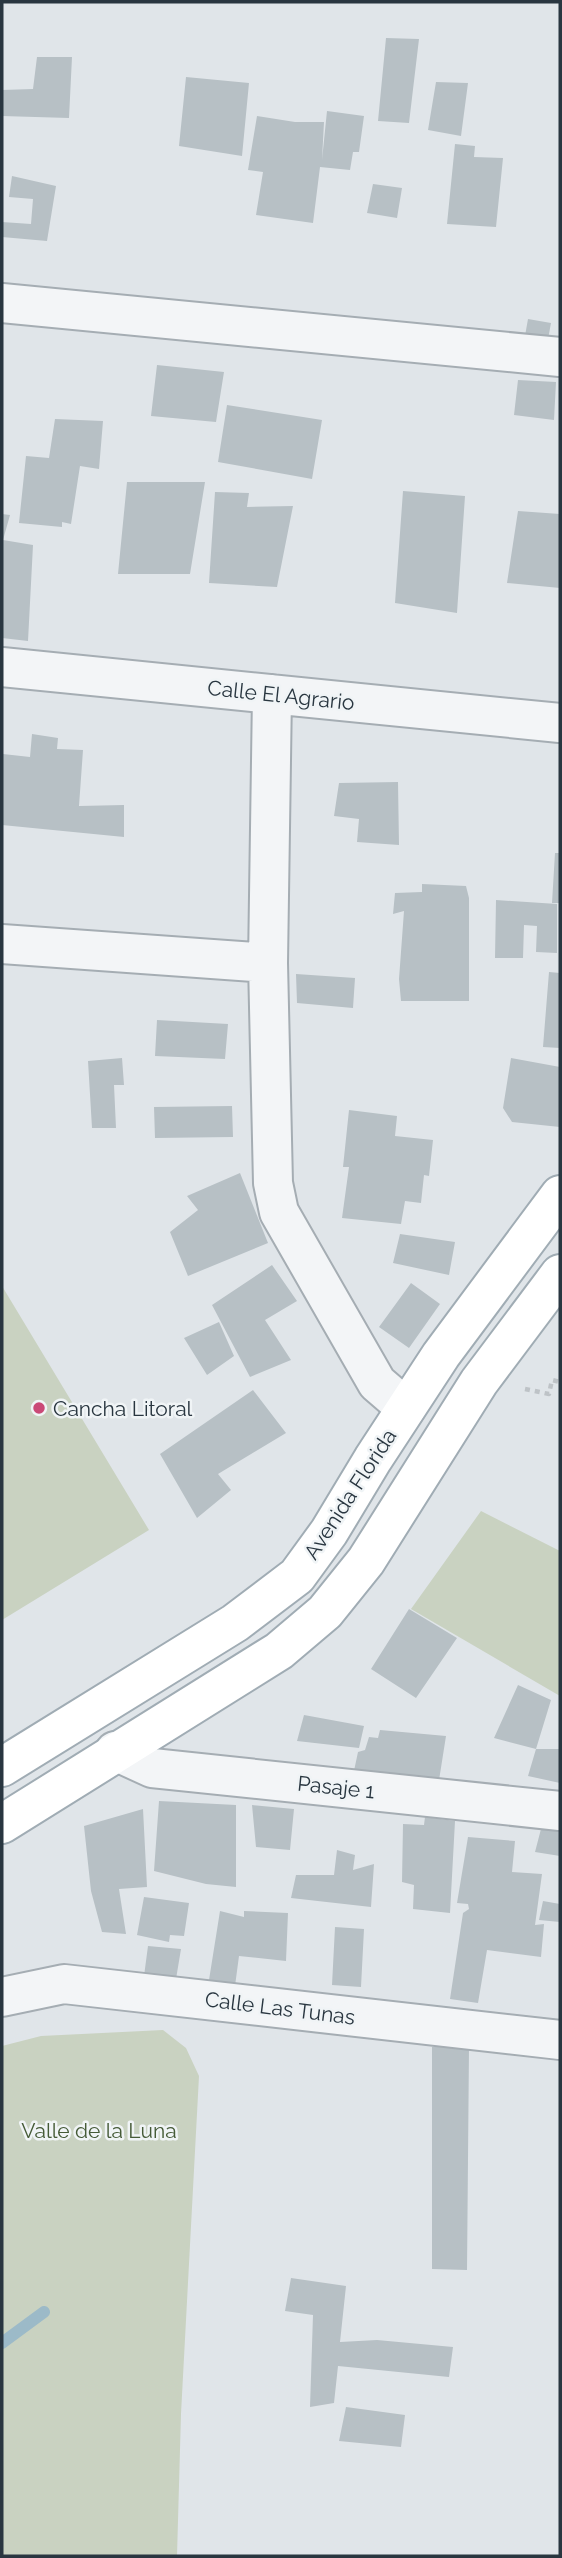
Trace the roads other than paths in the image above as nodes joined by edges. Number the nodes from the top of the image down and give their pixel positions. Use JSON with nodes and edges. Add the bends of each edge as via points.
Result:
{"nodes":[{"id":1,"x":2,"y":303,"type":"edge"},
{"id":2,"x":560,"y":357,"type":"edge"},
{"id":3,"x":2,"y":667,"type":"edge"},
{"id":4,"x":271,"y":694,"type":"junction"},
{"id":5,"x":560,"y":723,"type":"edge"},
{"id":6,"x":2,"y":944,"type":"edge"},
{"id":7,"x":268,"y":964,"type":"junction"},
{"id":8,"x":560,"y":1195,"type":"edge"},
{"id":9,"x":560,"y":1274,"type":"edge"},
{"id":10,"x":406,"y":1408,"type":"junction"},
{"id":11,"x":446,"y":1433,"type":"junction"},
{"id":12,"x":92,"y":1712,"type":"junction"},
{"id":13,"x":115,"y":1751,"type":"junction"},
{"id":14,"x":2,"y":1767,"type":"edge"},
{"id":15,"x":560,"y":1811,"type":"edge"},
{"id":16,"x":2,"y":1824,"type":"edge"},
{"id":17,"x":2,"y":1997,"type":"edge"},
{"id":18,"x":560,"y":2040,"type":"edge"}],
"edges":[{"from":1,"to":2,"type":"street"},
{"from":3,"to":4,"type":"street","name":"Calle El Agrario"},
{"from":4,"to":5,"type":"street","name":"Calle El Agrario"},
{"from":4,"to":7,"type":"street"},
{"from":6,"to":7,"type":"street"},
{"from":7,"to":10,"type":"street","via":[[273,1182],[279,1212],[377,1383]]},
{"from":8,"to":10,"type":"main road","name":"Avenida Florida"},
{"from":9,"to":11,"type":"main road"},
{"from":10,"to":11,"type":"main road"},
{"from":10,"to":12,"type":"main road","name":"Avenida Florida","via":[[297,1576],[235,1623]]},
{"from":11,"to":13,"type":"main road","via":[[366,1561],[325,1612],[279,1651]]},
{"from":12,"to":13,"type":"main road"},
{"from":12,"to":14,"type":"main road","name":"Avenida Florida"},
{"from":13,"to":15,"type":"street","name":"Pasaje 1","via":[[152,1768]]},
{"from":13,"to":16,"type":"main road"},
{"from":17,"to":18,"type":"street","name":"Calle Las Tunas","via":[[64,1984]]}]}
